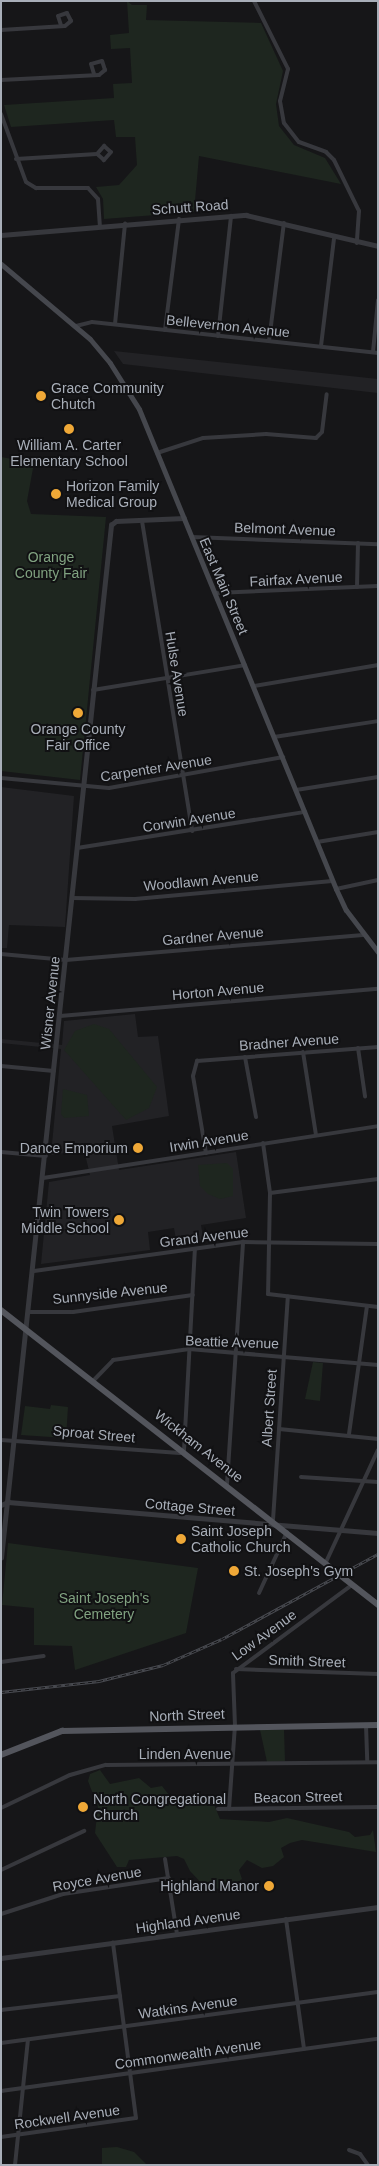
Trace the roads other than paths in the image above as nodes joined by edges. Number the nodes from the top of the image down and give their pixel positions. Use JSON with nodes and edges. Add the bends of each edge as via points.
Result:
{"nodes":[{"id":1,"x":254,"y":1,"type":"edge"},
{"id":2,"x":61,"y":25,"type":"dead end"},
{"id":3,"x":1,"y":30,"type":"edge"},
{"id":4,"x":94,"y":74,"type":"junction"},
{"id":5,"x":1,"y":80,"type":"edge"},
{"id":6,"x":1,"y":114,"type":"edge"},
{"id":7,"x":97,"y":154,"type":"dead end"},
{"id":8,"x":16,"y":159,"type":"junction"},
{"id":9,"x":231,"y":216,"type":"junction"},
{"id":10,"x":179,"y":219,"type":"junction"},
{"id":11,"x":125,"y":223,"type":"junction"},
{"id":12,"x":284,"y":223,"type":"junction"},
{"id":13,"x":100,"y":225,"type":"junction"},
{"id":14,"x":1,"y":235,"type":"edge"},
{"id":15,"x":334,"y":239,"type":"junction"},
{"id":16,"x":357,"y":244,"type":"junction"},
{"id":17,"x":378,"y":246,"type":"edge"},
{"id":18,"x":1,"y":264,"type":"edge"},
{"id":19,"x":378,"y":300,"type":"edge"},
{"id":20,"x":115,"y":324,"type":"junction"},
{"id":21,"x":76,"y":326,"type":"junction"},
{"id":22,"x":165,"y":330,"type":"junction"},
{"id":23,"x":218,"y":336,"type":"junction"},
{"id":24,"x":269,"y":341,"type":"junction"},
{"id":25,"x":321,"y":346,"type":"junction"},
{"id":26,"x":375,"y":352,"type":"edge"},
{"id":27,"x":327,"y":394,"type":"dead end"},
{"id":28,"x":157,"y":452,"type":"junction"},
{"id":29,"x":184,"y":518,"type":"junction"},
{"id":30,"x":142,"y":521,"type":"junction"},
{"id":31,"x":192,"y":537,"type":"junction"},
{"id":32,"x":358,"y":543,"type":"junction"},
{"id":33,"x":378,"y":544,"type":"edge"},
{"id":34,"x":378,"y":586,"type":"edge"},
{"id":35,"x":357,"y":587,"type":"junction"},
{"id":36,"x":215,"y":593,"type":"junction"},
{"id":37,"x":245,"y":665,"type":"junction"},
{"id":38,"x":378,"y":665,"type":"edge"},
{"id":39,"x":167,"y":679,"type":"junction"},
{"id":40,"x":254,"y":686,"type":"junction"},
{"id":41,"x":93,"y":690,"type":"junction"},
{"id":42,"x":378,"y":721,"type":"edge"},
{"id":43,"x":274,"y":737,"type":"junction"},
{"id":44,"x":282,"y":757,"type":"junction"},
{"id":45,"x":182,"y":776,"type":"junction"},
{"id":46,"x":378,"y":777,"type":"edge"},
{"id":47,"x":1,"y":778,"type":"edge"},
{"id":48,"x":82,"y":788,"type":"junction"},
{"id":49,"x":296,"y":790,"type":"junction"},
{"id":50,"x":305,"y":812,"type":"junction"},
{"id":51,"x":192,"y":831,"type":"junction"},
{"id":52,"x":378,"y":832,"type":"edge"},
{"id":53,"x":317,"y":842,"type":"junction"},
{"id":54,"x":77,"y":848,"type":"junction"},
{"id":55,"x":378,"y":880,"type":"edge"},
{"id":56,"x":332,"y":881,"type":"junction"},
{"id":57,"x":336,"y":889,"type":"junction"},
{"id":58,"x":72,"y":898,"type":"junction"},
{"id":59,"x":363,"y":935,"type":"junction"},
{"id":60,"x":378,"y":952,"type":"edge"},
{"id":61,"x":2,"y":954,"type":"edge"},
{"id":62,"x":1,"y":960,"type":"edge"},
{"id":63,"x":66,"y":960,"type":"junction"},
{"id":64,"x":378,"y":989,"type":"edge"},
{"id":65,"x":60,"y":1016,"type":"junction"},
{"id":66,"x":378,"y":1047,"type":"edge"},
{"id":67,"x":358,"y":1048,"type":"junction"},
{"id":68,"x":303,"y":1052,"type":"junction"},
{"id":69,"x":245,"y":1057,"type":"junction"},
{"id":70,"x":1,"y":1066,"type":"edge"},
{"id":71,"x":54,"y":1071,"type":"junction"},
{"id":72,"x":365,"y":1096,"type":"dead end"},
{"id":73,"x":256,"y":1117,"type":"dead end"},
{"id":74,"x":378,"y":1126,"type":"edge"},
{"id":75,"x":316,"y":1135,"type":"junction"},
{"id":76,"x":263,"y":1144,"type":"junction"},
{"id":77,"x":1,"y":1152,"type":"edge"},
{"id":78,"x":206,"y":1152,"type":"junction"},
{"id":79,"x":46,"y":1156,"type":"junction"},
{"id":80,"x":43,"y":1178,"type":"junction"},
{"id":81,"x":378,"y":1179,"type":"edge"},
{"id":82,"x":270,"y":1193,"type":"junction"},
{"id":83,"x":268,"y":1240,"type":"junction"},
{"id":84,"x":243,"y":1242,"type":"junction"},
{"id":85,"x":378,"y":1244,"type":"edge"},
{"id":86,"x":195,"y":1249,"type":"junction"},
{"id":87,"x":34,"y":1271,"type":"junction"},
{"id":88,"x":193,"y":1295,"type":"junction"},
{"id":89,"x":288,"y":1297,"type":"junction"},
{"id":90,"x":367,"y":1306,"type":"junction"},
{"id":91,"x":378,"y":1307,"type":"edge"},
{"id":92,"x":1,"y":1310,"type":"edge"},
{"id":93,"x":30,"y":1312,"type":"junction"},
{"id":94,"x":26,"y":1331,"type":"junction"},
{"id":95,"x":189,"y":1349,"type":"junction"},
{"id":96,"x":235,"y":1352,"type":"junction"},
{"id":97,"x":284,"y":1355,"type":"junction"},
{"id":98,"x":359,"y":1362,"type":"junction"},
{"id":99,"x":378,"y":1365,"type":"edge"},
{"id":100,"x":94,"y":1380,"type":"junction"},
{"id":101,"x":279,"y":1429,"type":"junction"},
{"id":102,"x":349,"y":1434,"type":"junction"},
{"id":103,"x":14,"y":1438,"type":"junction"},
{"id":104,"x":378,"y":1439,"type":"edge"},
{"id":105,"x":1,"y":1440,"type":"edge"},
{"id":106,"x":184,"y":1450,"type":"junction"},
{"id":107,"x":378,"y":1450,"type":"edge"},
{"id":108,"x":301,"y":1476,"type":"dead end"},
{"id":109,"x":363,"y":1482,"type":"junction"},
{"id":110,"x":378,"y":1482,"type":"edge"},
{"id":111,"x":228,"y":1484,"type":"junction"},
{"id":112,"x":8,"y":1502,"type":"junction"},
{"id":113,"x":1,"y":1505,"type":"edge"},
{"id":114,"x":273,"y":1520,"type":"junction"},
{"id":115,"x":280,"y":1527,"type":"junction"},
{"id":116,"x":341,"y":1530,"type":"junction"},
{"id":117,"x":286,"y":1532,"type":"junction"},
{"id":118,"x":378,"y":1533,"type":"edge"},
{"id":119,"x":1,"y":1558,"type":"edge"},
{"id":120,"x":326,"y":1562,"type":"junction"},
{"id":121,"x":352,"y":1585,"type":"junction"},
{"id":122,"x":259,"y":1593,"type":"dead end"},
{"id":123,"x":378,"y":1605,"type":"edge"},
{"id":124,"x":44,"y":1656,"type":"dead end"},
{"id":125,"x":1,"y":1662,"type":"edge"},
{"id":126,"x":236,"y":1669,"type":"junction"},
{"id":127,"x":378,"y":1674,"type":"edge"},
{"id":128,"x":378,"y":1724,"type":"edge"},
{"id":129,"x":366,"y":1725,"type":"junction"},
{"id":130,"x":235,"y":1726,"type":"junction"},
{"id":131,"x":1,"y":1755,"type":"edge"},
{"id":132,"x":367,"y":1762,"type":"junction"},
{"id":133,"x":378,"y":1762,"type":"edge"},
{"id":134,"x":231,"y":1765,"type":"junction"},
{"id":135,"x":378,"y":1807,"type":"edge"},
{"id":136,"x":1,"y":1808,"type":"edge"},
{"id":137,"x":218,"y":1809,"type":"dead end"},
{"id":138,"x":229,"y":1809,"type":"junction"},
{"id":139,"x":84,"y":1831,"type":"dead end"},
{"id":140,"x":166,"y":1859,"type":"dead end"},
{"id":141,"x":1,"y":1870,"type":"edge"},
{"id":142,"x":168,"y":1878,"type":"junction"},
{"id":143,"x":378,"y":1907,"type":"edge"},
{"id":144,"x":1,"y":1914,"type":"edge"},
{"id":145,"x":286,"y":1919,"type":"junction"},
{"id":146,"x":177,"y":1934,"type":"junction"},
{"id":147,"x":113,"y":1943,"type":"junction"},
{"id":148,"x":1,"y":1958,"type":"edge"},
{"id":149,"x":378,"y":1992,"type":"edge"},
{"id":150,"x":120,"y":1996,"type":"junction"},
{"id":151,"x":298,"y":2003,"type":"junction"},
{"id":152,"x":1,"y":2010,"type":"edge"},
{"id":153,"x":124,"y":2027,"type":"junction"},
{"id":154,"x":378,"y":2039,"type":"edge"},
{"id":155,"x":28,"y":2040,"type":"junction"},
{"id":156,"x":1,"y":2044,"type":"edge"},
{"id":157,"x":304,"y":2049,"type":"junction"},
{"id":158,"x":130,"y":2073,"type":"junction"},
{"id":159,"x":23,"y":2088,"type":"junction"},
{"id":160,"x":1,"y":2091,"type":"edge"},
{"id":161,"x":18,"y":2135,"type":"junction"},
{"id":162,"x":1,"y":2137,"type":"edge"},
{"id":163,"x":349,"y":2150,"type":"dead end"},
{"id":164,"x":15,"y":2165,"type":"edge"},
{"id":165,"x":368,"y":2165,"type":"edge"}],
"edges":[{"from":1,"to":16,"type":"street","via":[[288,69],[280,104],[284,123],[299,142],[326,152],[334,160],[359,211]]},
{"from":2,"to":3,"type":"street"},
{"from":4,"to":4,"type":"street","via":[[91,64],[102,61],[104,72]]},
{"from":4,"to":5,"type":"street"},
{"from":6,"to":8,"type":"street"},
{"from":7,"to":8,"type":"street"},
{"from":8,"to":13,"type":"street","via":[[24,180],[33,187],[81,186],[90,189],[98,202]]},
{"from":9,"to":10,"type":"street","name":"Schutt Road"},
{"from":9,"to":12,"type":"street","name":"Schutt Road","via":[[259,216]]},
{"from":9,"to":23,"type":"street"},
{"from":10,"to":11,"type":"street","name":"Schutt Road"},
{"from":10,"to":22,"type":"street"},
{"from":11,"to":13,"type":"street","name":"Schutt Road"},
{"from":11,"to":20,"type":"street"},
{"from":12,"to":15,"type":"street","name":"Schutt Road"},
{"from":12,"to":24,"type":"street"},
{"from":13,"to":14,"type":"street","name":"Schutt Road"},
{"from":15,"to":16,"type":"street","name":"Schutt Road"},
{"from":15,"to":25,"type":"street"},
{"from":16,"to":17,"type":"street","name":"Schutt Road"},
{"from":18,"to":21,"type":"main road","name":"East Main Street"},
{"from":19,"to":26,"type":"street"},
{"from":20,"to":21,"type":"street","name":"Bellevernon Avenue","via":[[84,322]]},
{"from":20,"to":22,"type":"street","name":"Bellevernon Avenue"},
{"from":21,"to":28,"type":"main road","name":"East Main Street","via":[[126,387]]},
{"from":22,"to":23,"type":"street","name":"Bellevernon Avenue"},
{"from":23,"to":24,"type":"street","name":"Bellevernon Avenue"},
{"from":24,"to":25,"type":"street","name":"Bellevernon Avenue"},
{"from":25,"to":26,"type":"street","name":"Bellevernon Avenue"},
{"from":27,"to":28,"type":"street","via":[[322,432],[316,438],[266,434],[203,438]]},
{"from":28,"to":29,"type":"main road","name":"East Main Street"},
{"from":29,"to":30,"type":"street","name":"Wisner Avenue"},
{"from":29,"to":31,"type":"main road","name":"East Main Street"},
{"from":30,"to":39,"type":"street","name":"Hulse Avenue"},
{"from":30,"to":41,"type":"street","name":"Wisner Avenue","via":[[111,525]]},
{"from":31,"to":32,"type":"street","name":"Belmont Avenue"},
{"from":31,"to":36,"type":"main road","name":"East Main Street"},
{"from":32,"to":33,"type":"street","name":"Belmont Avenue"},
{"from":32,"to":35,"type":"street"},
{"from":34,"to":35,"type":"street","name":"Fairfax Avenue"},
{"from":35,"to":36,"type":"street","name":"Fairfax Avenue"},
{"from":36,"to":37,"type":"main road","name":"East Main Street"},
{"from":37,"to":39,"type":"street"},
{"from":37,"to":40,"type":"main road","name":"East Main Street"},
{"from":38,"to":40,"type":"street"},
{"from":39,"to":41,"type":"street"},
{"from":39,"to":45,"type":"street","name":"Hulse Avenue"},
{"from":40,"to":43,"type":"main road","name":"East Main Street"},
{"from":41,"to":48,"type":"street","name":"Wisner Avenue"},
{"from":42,"to":43,"type":"street"},
{"from":43,"to":44,"type":"main road","name":"East Main Street"},
{"from":44,"to":45,"type":"street","name":"Carpenter Avenue"},
{"from":44,"to":49,"type":"main road","name":"East Main Street"},
{"from":45,"to":48,"type":"street","name":"Carpenter Avenue","via":[[130,786]]},
{"from":45,"to":51,"type":"street","name":"Hulse Avenue"},
{"from":46,"to":49,"type":"street"},
{"from":47,"to":48,"type":"street","name":"Carpenter Avenue"},
{"from":48,"to":54,"type":"street","name":"Wisner Avenue"},
{"from":49,"to":50,"type":"main road","name":"East Main Street"},
{"from":50,"to":51,"type":"street","name":"Corwin Avenue"},
{"from":50,"to":53,"type":"main road","name":"East Main Street"},
{"from":51,"to":54,"type":"street","name":"Corwin Avenue"},
{"from":52,"to":53,"type":"street"},
{"from":53,"to":56,"type":"main road","name":"East Main Street"},
{"from":54,"to":58,"type":"street","name":"Wisner Avenue"},
{"from":55,"to":57,"type":"street"},
{"from":56,"to":57,"type":"main road","name":"East Main Street"},
{"from":56,"to":58,"type":"street","name":"Woodlawn Avenue","via":[[135,899]]},
{"from":57,"to":59,"type":"main road","name":"East Main Street"},
{"from":58,"to":63,"type":"street","name":"Wisner Avenue"},
{"from":59,"to":60,"type":"main road","name":"East Main Street"},
{"from":59,"to":63,"type":"street","name":"Gardner Avenue"},
{"from":61,"to":62,"type":"street"},
{"from":61,"to":63,"type":"street","name":"Gardner Avenue"},
{"from":63,"to":65,"type":"street","name":"Wisner Avenue"},
{"from":64,"to":65,"type":"street","name":"Horton Avenue"},
{"from":65,"to":71,"type":"street","name":"Wisner Avenue"},
{"from":66,"to":67,"type":"street","name":"Bradner Avenue"},
{"from":67,"to":68,"type":"street","name":"Bradner Avenue"},
{"from":67,"to":72,"type":"street"},
{"from":68,"to":69,"type":"street","name":"Bradner Avenue"},
{"from":68,"to":75,"type":"street"},
{"from":69,"to":73,"type":"street"},
{"from":69,"to":78,"type":"street","name":"Bradner Avenue","via":[[201,1060],[195,1064],[193,1076]]},
{"from":70,"to":71,"type":"street"},
{"from":71,"to":79,"type":"street","name":"Wisner Avenue"},
{"from":74,"to":75,"type":"street","name":"Irwin Avenue"},
{"from":75,"to":76,"type":"street","name":"Irwin Avenue"},
{"from":76,"to":78,"type":"street","name":"Irwin Avenue"},
{"from":76,"to":82,"type":"street"},
{"from":77,"to":79,"type":"street"},
{"from":78,"to":80,"type":"street","name":"Irwin Avenue"},
{"from":79,"to":80,"type":"street","name":"Wisner Avenue"},
{"from":80,"to":87,"type":"street","name":"Wisner Avenue"},
{"from":81,"to":82,"type":"street"},
{"from":82,"to":83,"type":"street"},
{"from":83,"to":84,"type":"street","name":"Grand Avenue"},
{"from":83,"to":85,"type":"street","name":"Grand Avenue"},
{"from":83,"to":89,"type":"street","via":[[268,1294]]},
{"from":84,"to":86,"type":"street","name":"Grand Avenue"},
{"from":84,"to":96,"type":"street"},
{"from":86,"to":87,"type":"street","name":"Grand Avenue"},
{"from":86,"to":88,"type":"street"},
{"from":87,"to":93,"type":"street","name":"Wisner Avenue"},
{"from":88,"to":93,"type":"street","name":"Sunnyside Avenue","via":[[72,1312]]},
{"from":88,"to":95,"type":"street"},
{"from":89,"to":90,"type":"street"},
{"from":89,"to":97,"type":"street","name":"Albert Street"},
{"from":90,"to":91,"type":"street"},
{"from":90,"to":98,"type":"street"},
{"from":92,"to":94,"type":"main road","name":"Wickham Avenue"},
{"from":93,"to":94,"type":"street","name":"Wisner Avenue"},
{"from":94,"to":100,"type":"main road","name":"Wickham Avenue"},
{"from":94,"to":103,"type":"street","name":"Wisner Avenue"},
{"from":95,"to":96,"type":"street","name":"Beattie Avenue"},
{"from":95,"to":100,"type":"street","name":"Beattie Avenue","via":[[113,1360]]},
{"from":95,"to":106,"type":"street"},
{"from":96,"to":97,"type":"street","name":"Beattie Avenue"},
{"from":96,"to":111,"type":"street"},
{"from":97,"to":98,"type":"street","name":"Beattie Avenue"},
{"from":97,"to":101,"type":"street","name":"Albert Street"},
{"from":98,"to":99,"type":"street","name":"Beattie Avenue"},
{"from":98,"to":102,"type":"street"},
{"from":100,"to":106,"type":"main road","name":"Wickham Avenue"},
{"from":101,"to":102,"type":"street"},
{"from":101,"to":114,"type":"street","name":"Albert Street"},
{"from":102,"to":104,"type":"street"},
{"from":103,"to":105,"type":"street","name":"Sproat Street"},
{"from":103,"to":106,"type":"street","name":"Sproat Street","via":[[180,1453]]},
{"from":103,"to":112,"type":"street","name":"Wisner Avenue"},
{"from":106,"to":111,"type":"main road","name":"Wickham Avenue"},
{"from":107,"to":109,"type":"street"},
{"from":108,"to":109,"type":"street"},
{"from":109,"to":110,"type":"street"},
{"from":109,"to":116,"type":"street"},
{"from":111,"to":114,"type":"main road","name":"Wickham Avenue"},
{"from":112,"to":113,"type":"street","name":"Cottage Street"},
{"from":112,"to":115,"type":"street","name":"Cottage Street"},
{"from":112,"to":119,"type":"street","name":"Wisner Avenue"},
{"from":114,"to":115,"type":"main road","name":"Wickham Avenue"},
{"from":115,"to":116,"type":"street","name":"Cottage Street"},
{"from":115,"to":117,"type":"main road","name":"Wickham Avenue"},
{"from":116,"to":118,"type":"street","name":"Cottage Street"},
{"from":116,"to":120,"type":"street"},
{"from":117,"to":120,"type":"main road","name":"Wickham Avenue"},
{"from":117,"to":122,"type":"street"},
{"from":120,"to":121,"type":"main road","name":"Wickham Avenue"},
{"from":121,"to":123,"type":"main road","name":"Wickham Avenue"},
{"from":121,"to":126,"type":"street","name":"Low Avenue"},
{"from":124,"to":125,"type":"street"},
{"from":126,"to":127,"type":"street","name":"Smith Street"},
{"from":126,"to":130,"type":"street","name":"Low Avenue","via":[[232,1678]]},
{"from":128,"to":129,"type":"main road","name":"North Street"},
{"from":129,"to":130,"type":"main road","name":"North Street"},
{"from":129,"to":132,"type":"street"},
{"from":130,"to":131,"type":"main road","name":"North Street","via":[[62,1731]]},
{"from":130,"to":134,"type":"street","name":"Low Avenue"},
{"from":132,"to":133,"type":"street","name":"Linden Avenue"},
{"from":132,"to":134,"type":"street","name":"Linden Avenue"},
{"from":134,"to":136,"type":"street","name":"Linden Avenue","via":[[106,1765],[70,1775]]},
{"from":134,"to":138,"type":"street","name":"Low Avenue"},
{"from":135,"to":138,"type":"street","name":"Beacon Street"},
{"from":137,"to":138,"type":"street","name":"Beacon Street"},
{"from":139,"to":141,"type":"street"},
{"from":140,"to":142,"type":"street"},
{"from":142,"to":144,"type":"street","name":"Royce Avenue","via":[[63,1894]]},
{"from":142,"to":146,"type":"street"},
{"from":143,"to":145,"type":"street","name":"Highland Avenue"},
{"from":145,"to":146,"type":"street","name":"Highland Avenue"},
{"from":145,"to":151,"type":"street"},
{"from":146,"to":147,"type":"street","name":"Highland Avenue"},
{"from":147,"to":148,"type":"street","name":"Highland Avenue"},
{"from":147,"to":150,"type":"street"},
{"from":149,"to":151,"type":"street","name":"Watkins Avenue"},
{"from":150,"to":152,"type":"street"},
{"from":150,"to":153,"type":"street"},
{"from":151,"to":153,"type":"street","name":"Watkins Avenue"},
{"from":151,"to":157,"type":"street"},
{"from":153,"to":155,"type":"street","name":"Watkins Avenue"},
{"from":153,"to":158,"type":"street"},
{"from":154,"to":157,"type":"street","name":"Commonwealth Avenue"},
{"from":155,"to":156,"type":"street","name":"Watkins Avenue"},
{"from":155,"to":159,"type":"street"},
{"from":157,"to":158,"type":"street","name":"Commonwealth Avenue"},
{"from":158,"to":159,"type":"street","name":"Commonwealth Avenue"},
{"from":158,"to":161,"type":"street","name":"Rockwell Avenue","via":[[136,2118]]},
{"from":159,"to":160,"type":"street","name":"Commonwealth Avenue"},
{"from":159,"to":161,"type":"street"},
{"from":161,"to":162,"type":"street","name":"Rockwell Avenue"},
{"from":161,"to":164,"type":"street"},
{"from":163,"to":165,"type":"street","via":[[360,2154]]}]}
